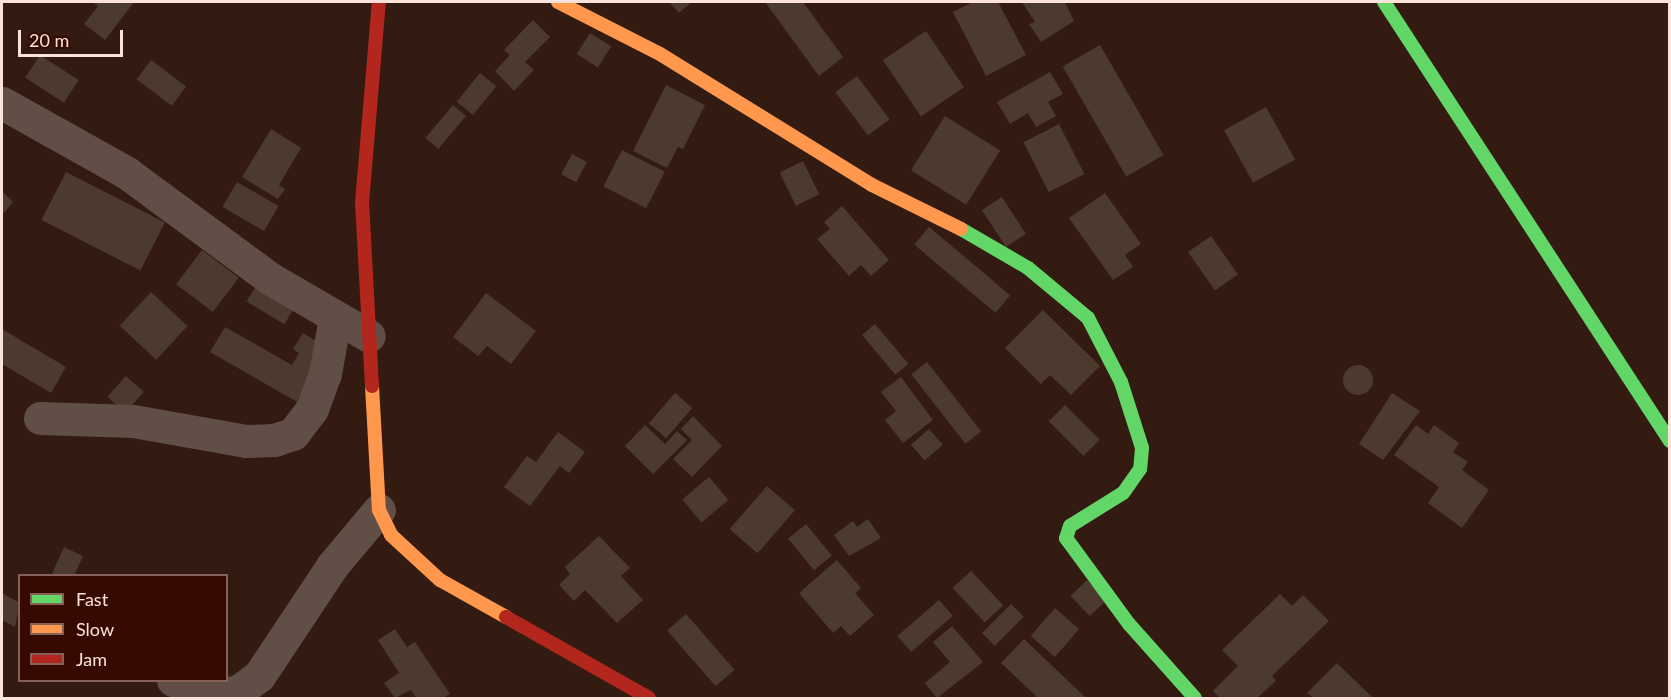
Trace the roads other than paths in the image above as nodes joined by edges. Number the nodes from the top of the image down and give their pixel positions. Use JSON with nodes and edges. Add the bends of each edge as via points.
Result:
{"nodes":[{"id":1,"x":379,"y":2,"type":"edge"},
{"id":2,"x":558,"y":2,"type":"edge"},
{"id":3,"x":1384,"y":2,"type":"edge"},
{"id":4,"x":2,"y":103,"type":"edge"},
{"id":5,"x":335,"y":316,"type":"junction"},
{"id":6,"x":369,"y":336,"type":"junction"},
{"id":7,"x":40,"y":418,"type":"dead end"},
{"id":8,"x":1670,"y":441,"type":"edge"},
{"id":9,"x":379,"y":510,"type":"junction"},
{"id":10,"x":175,"y":682,"type":"edge"},
{"id":11,"x":649,"y":699,"type":"edge"},
{"id":12,"x":1195,"y":699,"type":"edge"}],
"edges":[{"from":1,"to":6,"type":"street","via":[[362,203]]},
{"from":2,"to":12,"type":"street","via":[[660,54],[872,185],[1028,268],[1088,318],[1121,382],[1142,448],[1140,469],[1123,493],[1070,526],[1066,538],[1129,624]]},
{"from":3,"to":8,"type":"street"},
{"from":4,"to":5,"type":"street","via":[[127,173],[271,279]]},
{"from":5,"to":6,"type":"street"},
{"from":5,"to":7,"type":"street","via":[[325,374],[312,409],[293,434],[274,440],[246,441],[133,421]]},
{"from":6,"to":9,"type":"street"},
{"from":9,"to":10,"type":"street","via":[[332,566],[259,676],[237,692],[204,694]]},
{"from":9,"to":11,"type":"street","via":[[391,535],[440,580]]}]}
